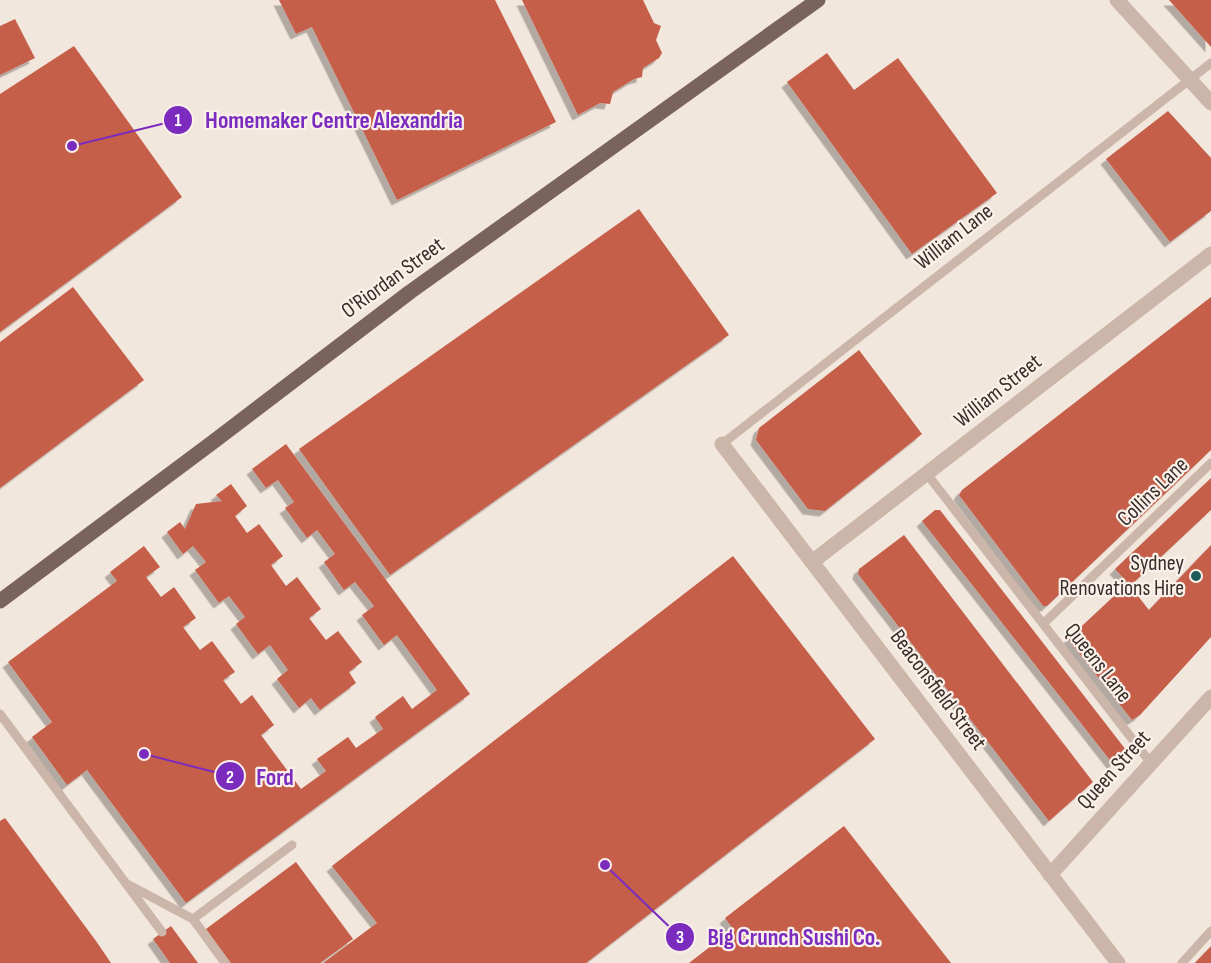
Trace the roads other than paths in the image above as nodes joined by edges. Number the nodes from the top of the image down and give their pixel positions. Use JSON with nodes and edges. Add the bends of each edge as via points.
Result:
{"nodes":[{"id":1,"x":818,"y":0,"type":"edge"},
{"id":2,"x":1117,"y":0,"type":"edge"},
{"id":3,"x":1211,"y":63,"type":"edge"},
{"id":4,"x":1189,"y":80,"type":"junction"},
{"id":5,"x":1211,"y":103,"type":"edge"},
{"id":6,"x":1211,"y":254,"type":"edge"},
{"id":7,"x":722,"y":444,"type":"joint"},
{"id":8,"x":1211,"y":463,"type":"edge"},
{"id":9,"x":927,"y":474,"type":"junction"},
{"id":10,"x":812,"y":562,"type":"junction"},
{"id":11,"x":0,"y":601,"type":"edge"},
{"id":12,"x":1043,"y":624,"type":"junction"},
{"id":13,"x":1211,"y":697,"type":"edge"},
{"id":14,"x":0,"y":714,"type":"edge"},
{"id":15,"x":1150,"y":762,"type":"junction"},
{"id":16,"x":292,"y":845,"type":"dead end"},
{"id":17,"x":1050,"y":874,"type":"junction"},
{"id":18,"x":125,"y":883,"type":"junction"},
{"id":19,"x":193,"y":919,"type":"junction"},
{"id":20,"x":1211,"y":931,"type":"edge"},
{"id":21,"x":162,"y":932,"type":"dead end"},
{"id":22,"x":225,"y":963,"type":"edge"},
{"id":23,"x":1118,"y":963,"type":"edge"},
{"id":24,"x":1182,"y":963,"type":"edge"}],
"edges":[{"from":1,"to":11,"type":"main road","name":"O'Riordan Street","via":[[410,292]]},
{"from":2,"to":4,"type":"street"},
{"from":3,"to":4,"type":"lane","name":"William Lane"},
{"from":4,"to":5,"type":"street"},
{"from":4,"to":7,"type":"lane","name":"William Lane"},
{"from":6,"to":9,"type":"street","name":"William Street"},
{"from":7,"to":10,"type":"street","name":"Beaconsfield Street"},
{"from":8,"to":12,"type":"lane","name":"Collins Lane"},
{"from":9,"to":10,"type":"street","name":"William Street"},
{"from":9,"to":12,"type":"lane","name":"Queens Lane"},
{"from":10,"to":17,"type":"street","name":"Beaconsfield Street"},
{"from":12,"to":15,"type":"lane","name":"Queens Lane"},
{"from":13,"to":15,"type":"street","name":"Queen Street"},
{"from":14,"to":18,"type":"lane"},
{"from":15,"to":17,"type":"street","name":"Queen Street"},
{"from":16,"to":19,"type":"lane"},
{"from":17,"to":23,"type":"street","name":"Beaconsfield Street"},
{"from":18,"to":19,"type":"lane"},
{"from":18,"to":21,"type":"lane"},
{"from":19,"to":22,"type":"lane"},
{"from":20,"to":24,"type":"lane"}]}
